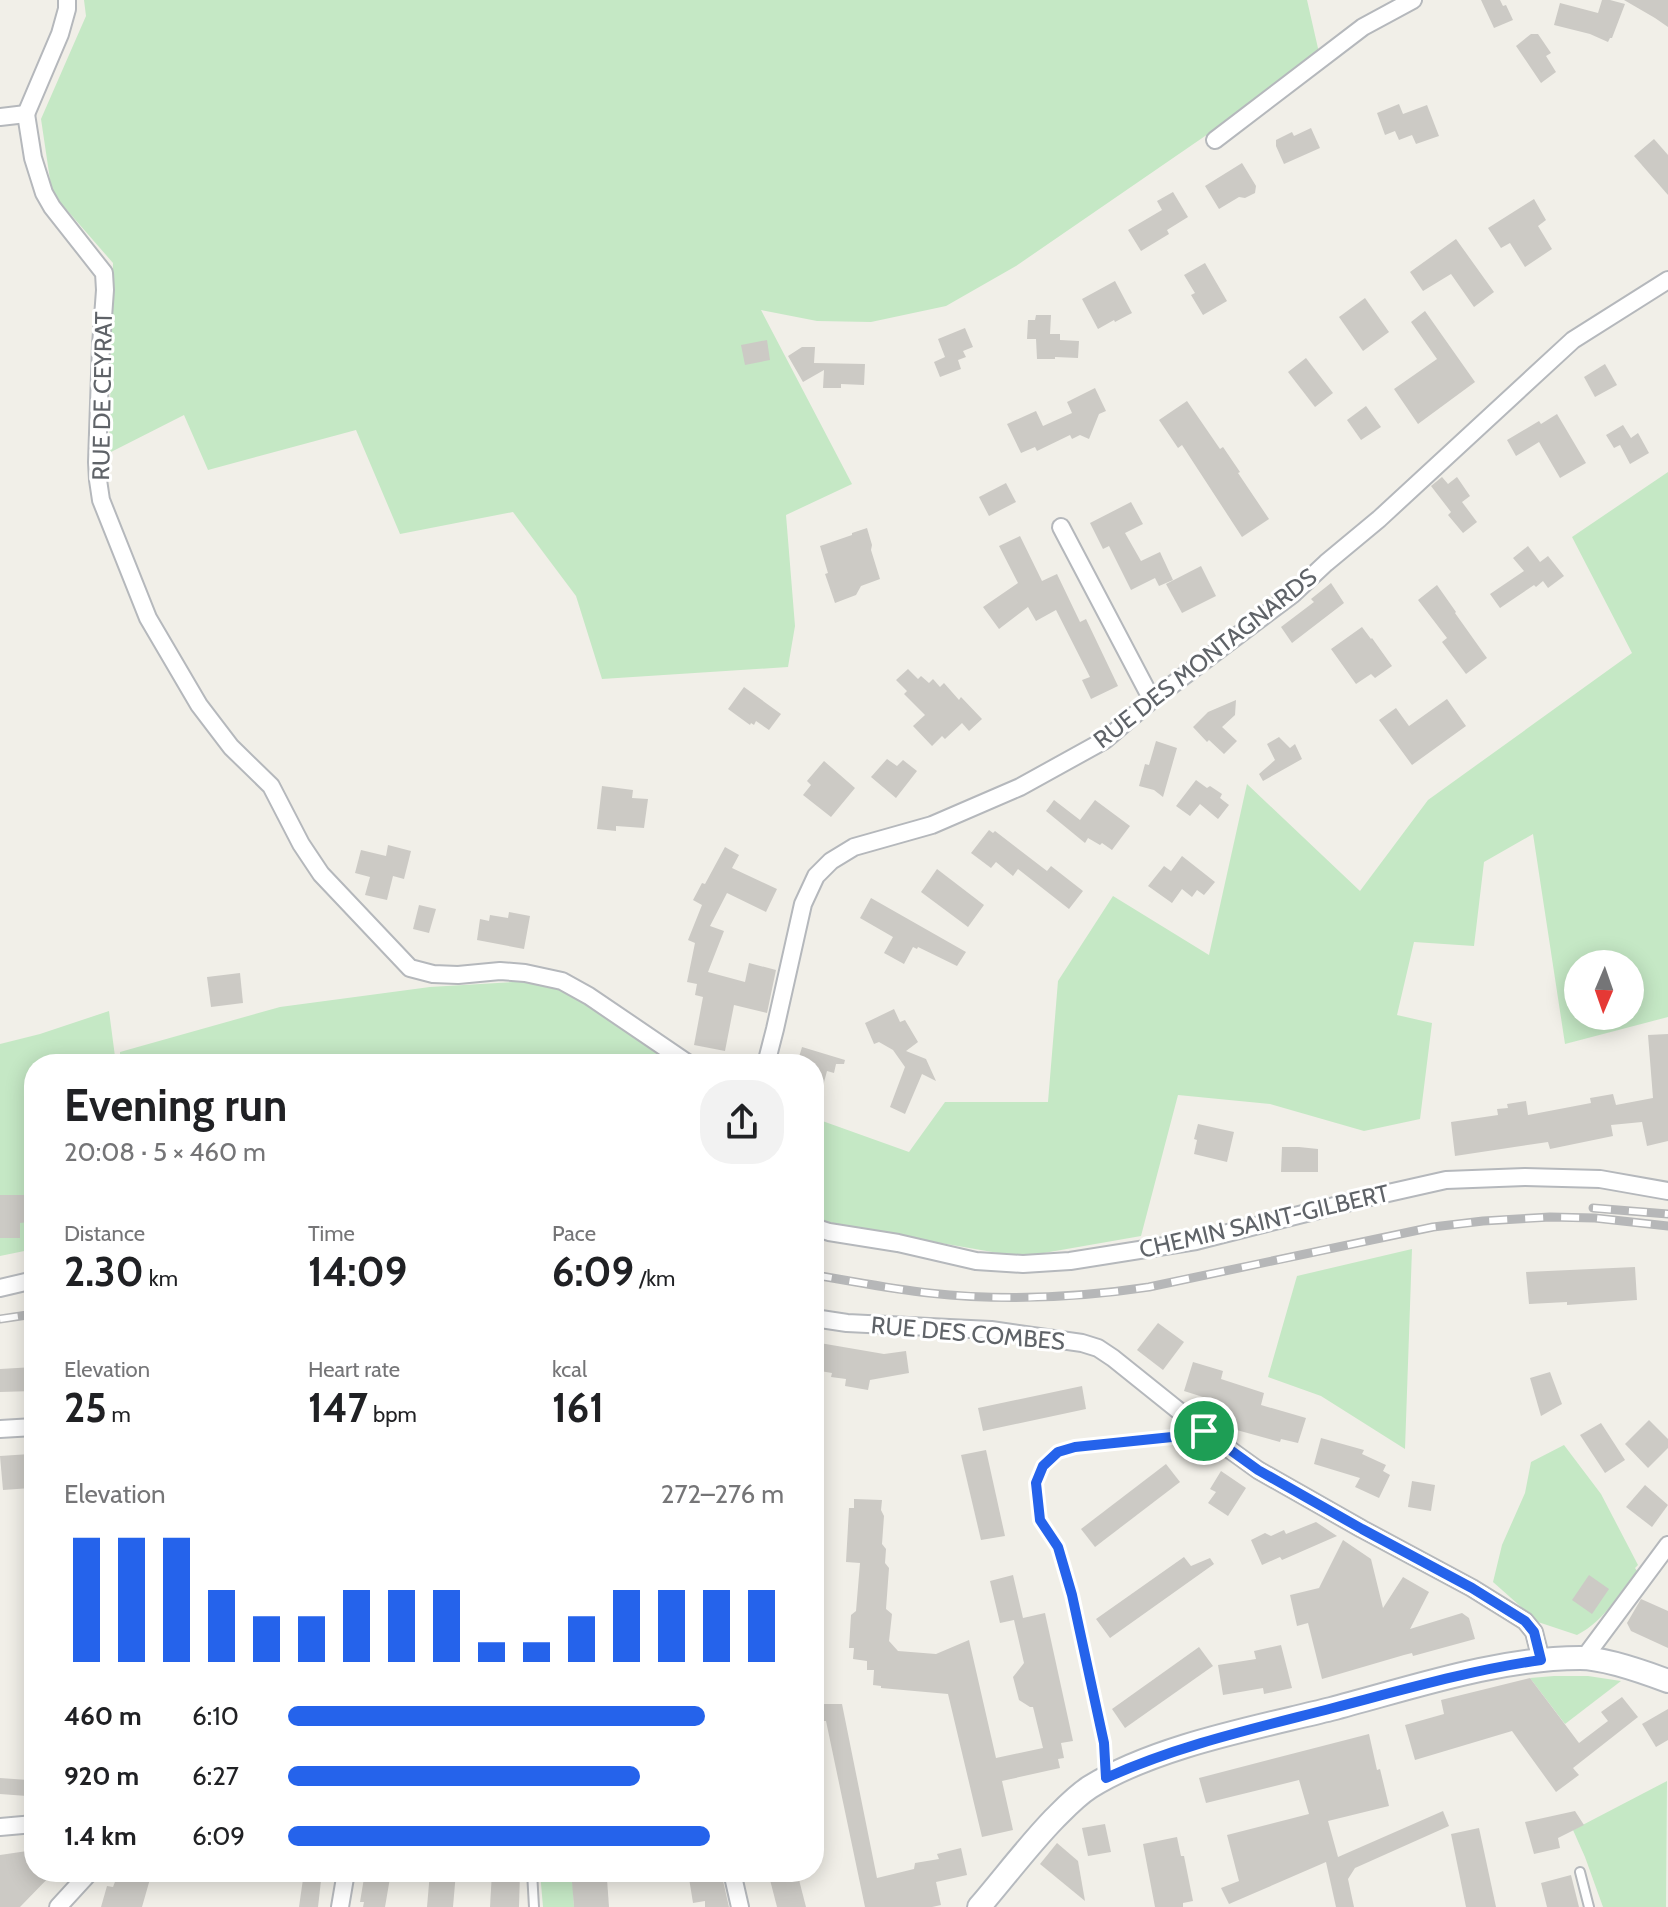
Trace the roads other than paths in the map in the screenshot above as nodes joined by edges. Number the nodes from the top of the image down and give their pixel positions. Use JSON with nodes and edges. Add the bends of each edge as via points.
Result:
{"nodes":[{"id":1,"x":67,"y":0,"type":"edge"},
{"id":2,"x":1413,"y":0,"type":"edge"},
{"id":3,"x":26,"y":114,"type":"junction"},
{"id":4,"x":0,"y":117,"type":"edge"},
{"id":5,"x":1215,"y":140,"type":"dead end"},
{"id":6,"x":1668,"y":280,"type":"edge"},
{"id":7,"x":1061,"y":527,"type":"dead end"},
{"id":8,"x":1152,"y":700,"type":"junction"},
{"id":9,"x":674,"y":1054,"type":"edge"},
{"id":10,"x":769,"y":1054,"type":"edge"},
{"id":11,"x":1668,"y":1191,"type":"edge"},
{"id":12,"x":824,"y":1229,"type":"edge"},
{"id":13,"x":24,"y":1282,"type":"edge"},
{"id":14,"x":0,"y":1288,"type":"edge"},
{"id":15,"x":824,"y":1320,"type":"edge"},
{"id":16,"x":24,"y":1428,"type":"edge"},
{"id":17,"x":0,"y":1429,"type":"edge"},
{"id":18,"x":1204,"y":1431,"type":"junction"},
{"id":19,"x":1668,"y":1545,"type":"edge"},
{"id":20,"x":1584,"y":1658,"type":"junction"},
{"id":21,"x":1541,"y":1660,"type":"junction"},
{"id":22,"x":1668,"y":1681,"type":"edge"},
{"id":23,"x":1106,"y":1778,"type":"junction"},
{"id":24,"x":24,"y":1825,"type":"edge"},
{"id":25,"x":0,"y":1827,"type":"edge"},
{"id":26,"x":1580,"y":1872,"type":"dead end"},
{"id":27,"x":81,"y":1882,"type":"edge"},
{"id":28,"x":344,"y":1882,"type":"edge"},
{"id":29,"x":533,"y":1882,"type":"edge"},
{"id":30,"x":734,"y":1882,"type":"edge"},
{"id":31,"x":58,"y":1907,"type":"edge"},
{"id":32,"x":340,"y":1907,"type":"edge"},
{"id":33,"x":534,"y":1907,"type":"edge"},
{"id":34,"x":740,"y":1907,"type":"edge"},
{"id":35,"x":979,"y":1907,"type":"edge"},
{"id":36,"x":1589,"y":1907,"type":"edge"}],
"edges":[{"from":1,"to":3,"type":"street","via":[[60,34]]},
{"from":2,"to":5,"type":"street","via":[[1363,27]]},
{"from":3,"to":4,"type":"street"},
{"from":3,"to":9,"type":"street","name":"RUE DE CEYRAT","via":[[44,193],[104,273],[97,462],[107,517],[148,618],[199,705],[271,786],[321,874],[410,968],[433,974],[525,973],[562,981]]},
{"from":6,"to":8,"type":"street","name":"RUE DES MONTAGNARDS","via":[[1573,340],[1293,594]]},
{"from":7,"to":8,"type":"street"},
{"from":8,"to":10,"type":"street","name":"RUE DES MONTAGNARDS","via":[[1105,740],[1020,787],[932,825],[854,847],[831,861],[816,876],[803,904]]},
{"from":11,"to":12,"type":"street","name":"CHEMIN SAINT-GILBERT","via":[[1600,1179],[1446,1180],[1196,1241],[1023,1264],[976,1261]]},
{"from":13,"to":14,"type":"street"},
{"from":15,"to":18,"type":"street","name":"RUE DES COMBES","via":[[991,1330],[1082,1343],[1113,1358]]},
{"from":16,"to":17,"type":"street"},
{"from":18,"to":21,"type":"street","name":"RUE DES COMBES","via":[[1258,1470],[1525,1621],[1534,1632]]},
{"from":18,"to":23,"type":"lane","via":[[1058,1452],[1043,1466],[1036,1483],[1040,1520],[1058,1547],[1072,1595],[1104,1743]]},
{"from":19,"to":20,"type":"street"},
{"from":20,"to":21,"type":"main road"},
{"from":20,"to":22,"type":"main road"},
{"from":21,"to":23,"type":"main road","via":[[1478,1671],[1200,1743]]},
{"from":23,"to":35,"type":"main road","via":[[1070,1802]]},
{"from":24,"to":25,"type":"street"},
{"from":26,"to":36,"type":"lane"},
{"from":27,"to":31,"type":"street"},
{"from":28,"to":32,"type":"street"},
{"from":29,"to":33,"type":"lane"},
{"from":30,"to":34,"type":"street"}]}
